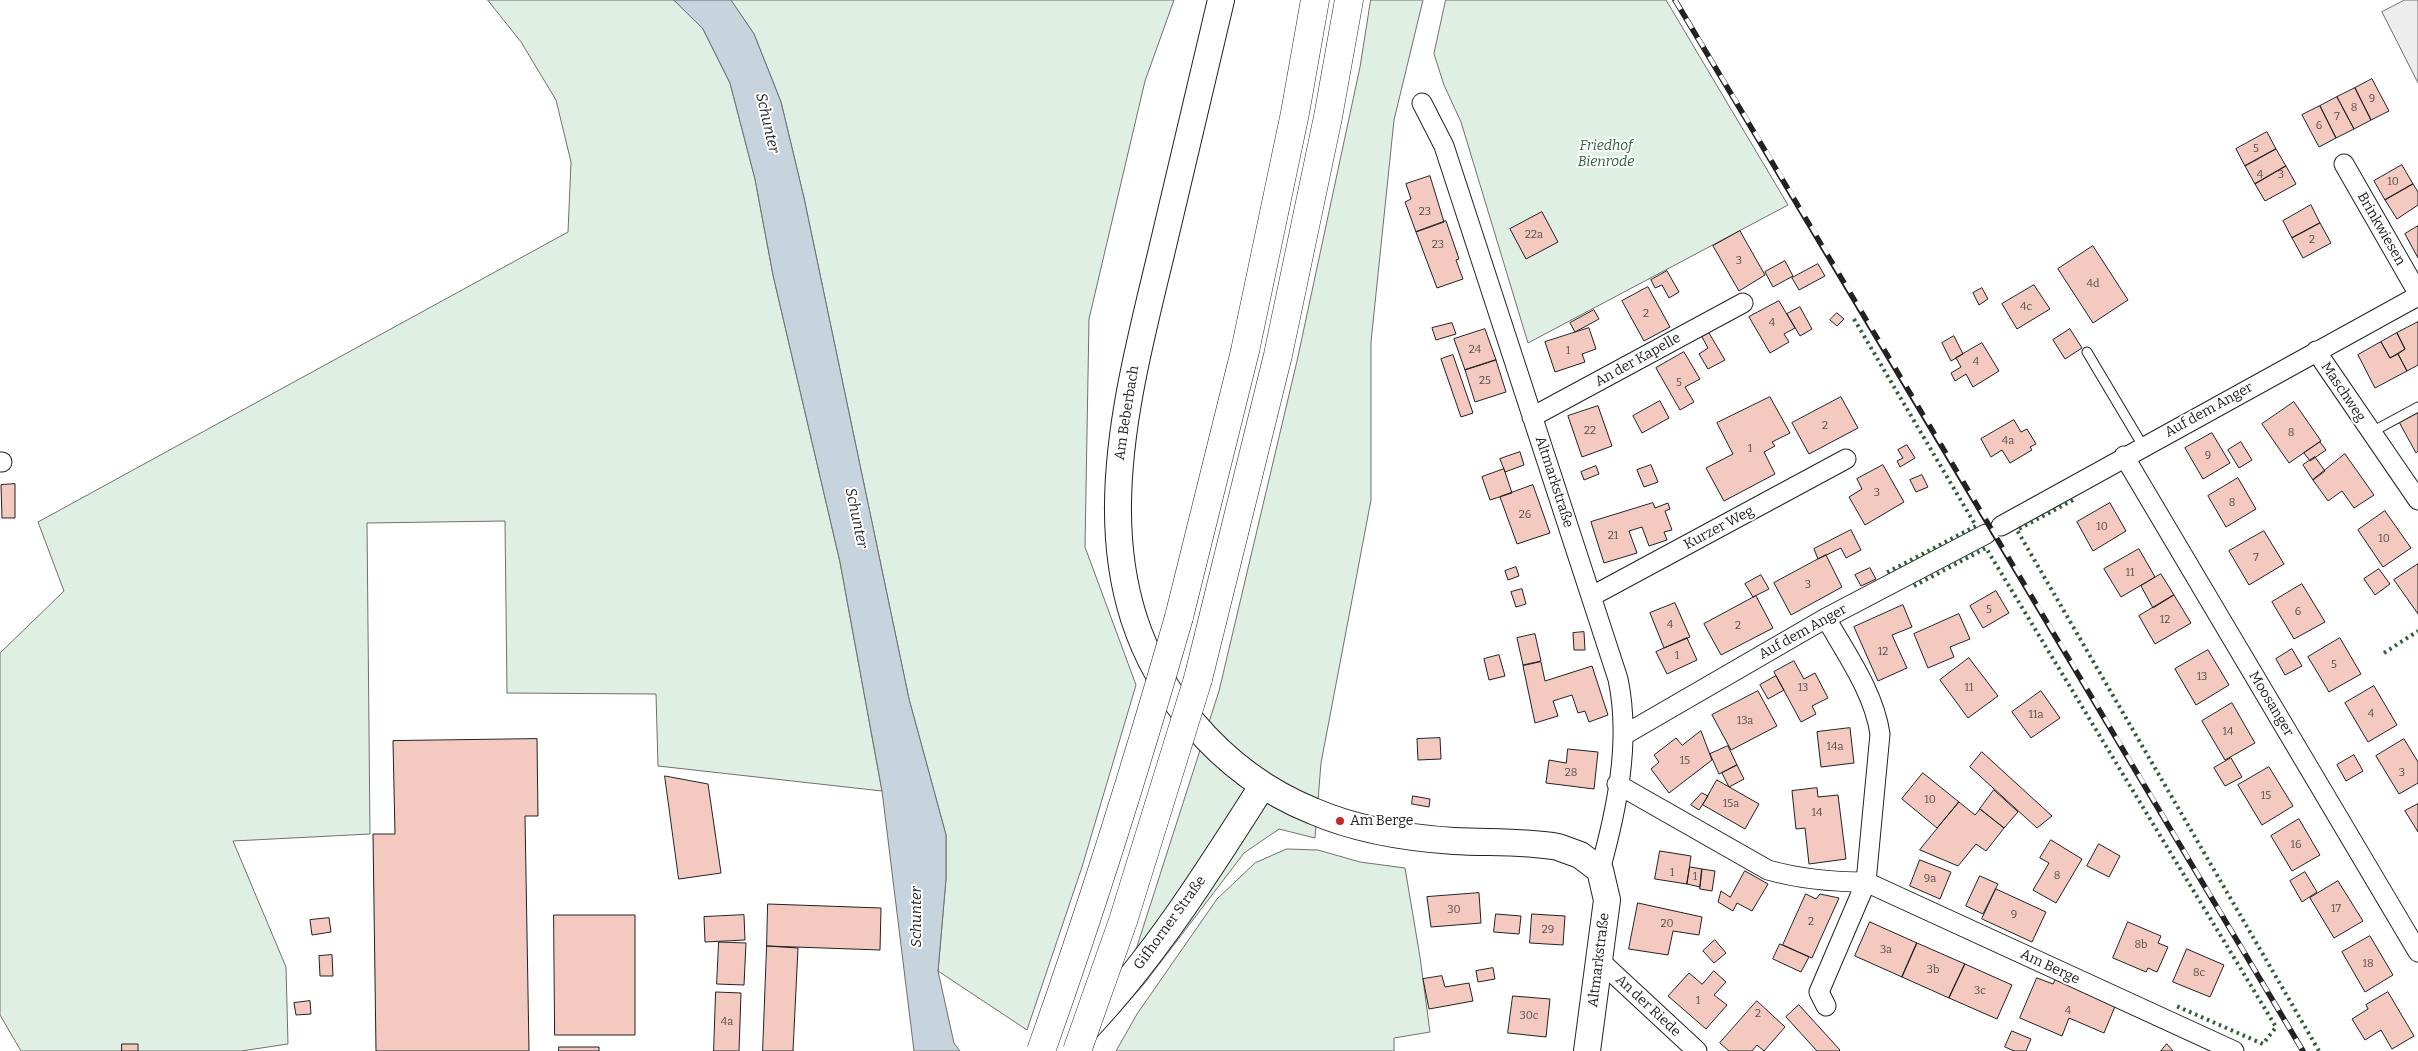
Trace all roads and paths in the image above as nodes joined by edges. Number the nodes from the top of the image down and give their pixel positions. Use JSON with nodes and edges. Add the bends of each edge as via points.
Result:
{"nodes":[{"id":1,"x":1220,"y":0,"type":"edge"},
{"id":2,"x":1316,"y":0,"type":"edge"},
{"id":3,"x":1350,"y":0,"type":"edge"},
{"id":4,"x":1422,"y":103,"type":"dead end"},
{"id":5,"x":2344,"y":164,"type":"dead end"},
{"id":6,"x":2418,"y":294,"type":"edge"},
{"id":7,"x":1743,"y":303,"type":"dead end"},
{"id":8,"x":2316,"y":351,"type":"junction"},
{"id":9,"x":2087,"y":352,"type":"dead end"},
{"id":10,"x":2418,"y":407,"type":"edge"},
{"id":11,"x":1532,"y":417,"type":"junction"},
{"id":12,"x":2370,"y":433,"type":"junction"},
{"id":13,"x":2143,"y":446,"type":"junction"},
{"id":14,"x":2124,"y":456,"type":"junction"},
{"id":15,"x":1846,"y":460,"type":"dead end"},
{"id":16,"x":2418,"y":500,"type":"edge"},
{"id":17,"x":1592,"y":596,"type":"junction"},
{"id":18,"x":1826,"y":618,"type":"junction"},
{"id":19,"x":1624,"y":736,"type":"junction"},
{"id":20,"x":1618,"y":784,"type":"junction"},
{"id":21,"x":1263,"y":785,"type":"junction"},
{"id":22,"x":1600,"y":870,"type":"junction"},
{"id":23,"x":1866,"y":882,"type":"junction"},
{"id":24,"x":2418,"y":952,"type":"edge"},
{"id":25,"x":1599,"y":960,"type":"junction"},
{"id":26,"x":1826,"y":1006,"type":"dead end"},
{"id":27,"x":1041,"y":1051,"type":"edge"},
{"id":28,"x":1065,"y":1051,"type":"edge"},
{"id":29,"x":1078,"y":1051,"type":"edge"},
{"id":30,"x":1587,"y":1051,"type":"edge"},
{"id":31,"x":1697,"y":1051,"type":"edge"},
{"id":32,"x":2234,"y":1051,"type":"edge"}],
"edges":[{"from":1,"to":21,"type":"main road","name":"Am Beberbach","via":[[1136,360],[1122,441],[1117,527],[1130,609],[1153,666],[1184,714],[1202,734]]},
{"from":2,"to":27,"type":"highway","bridge":true,"via":[[1245,351],[1179,618],[1096,894]]},
{"from":3,"to":29,"type":"highway","bridge":true,"via":[[1278,355],[1198,679],[1123,921]]},
{"from":4,"to":11,"type":"street","name":"Altmarkstraße","via":[[1444,146]]},
{"from":5,"to":6,"type":"street","name":"Brinkwiesen"},
{"from":6,"to":8,"type":"street","name":"Auf dem Anger"},
{"from":7,"to":11,"type":"street","name":"An der Kapelle"},
{"from":8,"to":12,"type":"street","name":"Maschweg"},
{"from":8,"to":13,"type":"street","name":"Auf dem Anger"},
{"from":9,"to":13,"type":"lane"},
{"from":10,"to":12,"type":"lane","name":"Maschweg"},
{"from":11,"to":17,"type":"street","name":"Altmarkstraße"},
{"from":12,"to":16,"type":"street","name":"Maschweg"},
{"from":13,"to":14,"type":"street","name":"Auf dem Anger"},
{"from":14,"to":18,"type":"street","name":"Auf dem Anger","via":[[1994,530]]},
{"from":14,"to":24,"type":"street","name":"Moosanger"},
{"from":15,"to":17,"type":"street","name":"Kurzer Weg"},
{"from":17,"to":19,"type":"street","name":"Altmarkstraße","via":[[1618,679],[1624,708]]},
{"from":18,"to":19,"type":"street","name":"Auf dem Anger"},
{"from":18,"to":23,"type":"street","via":[[1877,716],[1880,734]]},
{"from":19,"to":20,"type":"street","name":"Altmarkstraße"},
{"from":20,"to":22,"type":"street","name":"Altmarkstraße"},
{"from":20,"to":23,"type":"street","name":"Am Berge","via":[[1768,870],[1830,882]]},
{"from":21,"to":22,"type":"main road","via":[[1314,812],[1360,827],[1429,839],[1552,846],[1580,855]]},
{"from":21,"to":28,"type":"main road","name":"Gifhorner Straße","via":[[1172,923],[1134,973]]},
{"from":22,"to":25,"type":"main road","name":"Altmarkstraße","via":[[1606,900]]},
{"from":23,"to":26,"type":"street","via":[[1819,992]]},
{"from":23,"to":32,"type":"street","name":"Am Berge"},
{"from":25,"to":30,"type":"main road","name":"Altmarkstraße"},
{"from":25,"to":31,"type":"street","name":"An der Riede"}]}
